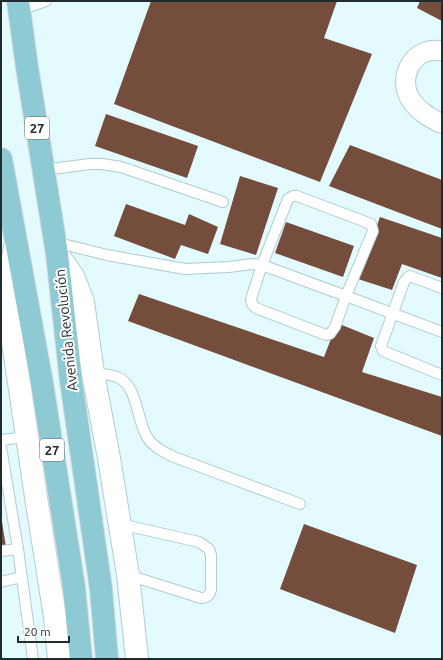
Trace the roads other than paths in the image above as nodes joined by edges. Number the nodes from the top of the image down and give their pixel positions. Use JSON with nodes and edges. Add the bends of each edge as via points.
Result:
{"nodes":[{"id":1,"x":46,"y":1,"type":"edge"},
{"id":2,"x":19,"y":6,"type":"edge"},
{"id":3,"x":442,"y":51,"type":"edge"},
{"id":4,"x":442,"y":123,"type":"edge"},
{"id":5,"x":1,"y":159,"type":"edge"},
{"id":6,"x":44,"y":170,"type":"junction"},
{"id":7,"x":223,"y":202,"type":"dead end"},
{"id":8,"x":10,"y":230,"type":"edge"},
{"id":9,"x":56,"y":248,"type":"junction"},
{"id":10,"x":262,"y":265,"type":"junction"},
{"id":11,"x":442,"y":288,"type":"edge"},
{"id":12,"x":346,"y":296,"type":"junction"},
{"id":13,"x":5,"y":313,"type":"edge"},
{"id":14,"x":393,"y":314,"type":"junction"},
{"id":15,"x":442,"y":332,"type":"edge"},
{"id":16,"x":93,"y":373,"type":"junction"},
{"id":17,"x":442,"y":375,"type":"edge"},
{"id":18,"x":27,"y":437,"type":"junction"},
{"id":19,"x":1,"y":440,"type":"edge"},
{"id":20,"x":1,"y":447,"type":"edge"},
{"id":21,"x":300,"y":504,"type":"dead end"},
{"id":22,"x":120,"y":524,"type":"junction"},
{"id":23,"x":18,"y":549,"type":"junction"},
{"id":24,"x":1,"y":551,"type":"edge"},
{"id":25,"x":128,"y":575,"type":"junction"},
{"id":26,"x":22,"y":577,"type":"junction"},
{"id":27,"x":1,"y":582,"type":"edge"},
{"id":28,"x":33,"y":659,"type":"edge"},
{"id":29,"x":59,"y":659,"type":"edge"},
{"id":30,"x":81,"y":659,"type":"edge"},
{"id":31,"x":107,"y":659,"type":"edge"},
{"id":32,"x":137,"y":659,"type":"edge"}],
"edges":[{"from":1,"to":2,"type":"lane"},
{"from":2,"to":6,"type":"main road","name":"Avenida Revolución","number":"27"},
{"from":3,"to":4,"type":"street","via":[[424,53],[411,63],[407,70],[405,86],[410,100],[420,112]]},
{"from":5,"to":8,"type":"main road","name":"Avenida Revolución","number":"27"},
{"from":6,"to":7,"type":"lane","via":[[90,164],[121,167]]},
{"from":6,"to":9,"type":"main road","name":"Avenida Revolución","number":"27"},
{"from":8,"to":13,"type":"street"},
{"from":8,"to":30,"type":"main road","name":"Avenida Revolución","number":"27","via":[[42,383],[72,580]]},
{"from":9,"to":10,"type":"lane","via":[[185,269]]},
{"from":9,"to":16,"type":"street","via":[[73,276],[83,302]]},
{"from":9,"to":31,"type":"main road","name":"Avenida Revolución","number":"27","via":[[71,381],[101,590]]},
{"from":10,"to":12,"type":"lane"},
{"from":10,"to":12,"type":"lane","via":[[251,299],[252,304],[256,308],[326,335],[335,327]]},
{"from":10,"to":12,"type":"lane","via":[[288,199],[297,196],[371,224],[373,227]]},
{"from":11,"to":14,"type":"lane","via":[[408,276]]},
{"from":12,"to":14,"type":"lane"},
{"from":13,"to":18,"type":"street"},
{"from":14,"to":15,"type":"lane"},
{"from":14,"to":17,"type":"lane","via":[[381,346],[383,351]]},
{"from":16,"to":21,"type":"lane","via":[[117,377],[127,384],[142,426],[156,447],[174,457]]},
{"from":16,"to":22,"type":"street"},
{"from":18,"to":19,"type":"lane"},
{"from":18,"to":29,"type":"street","via":[[55,617]]},
{"from":20,"to":23,"type":"lane"},
{"from":22,"to":25,"type":"street"},
{"from":22,"to":25,"type":"lane","via":[[199,542],[209,549],[212,555],[211,590],[206,598]]},
{"from":23,"to":24,"type":"lane"},
{"from":23,"to":26,"type":"lane"},
{"from":25,"to":32,"type":"street"},
{"from":26,"to":27,"type":"lane"},
{"from":26,"to":28,"type":"lane"}]}
